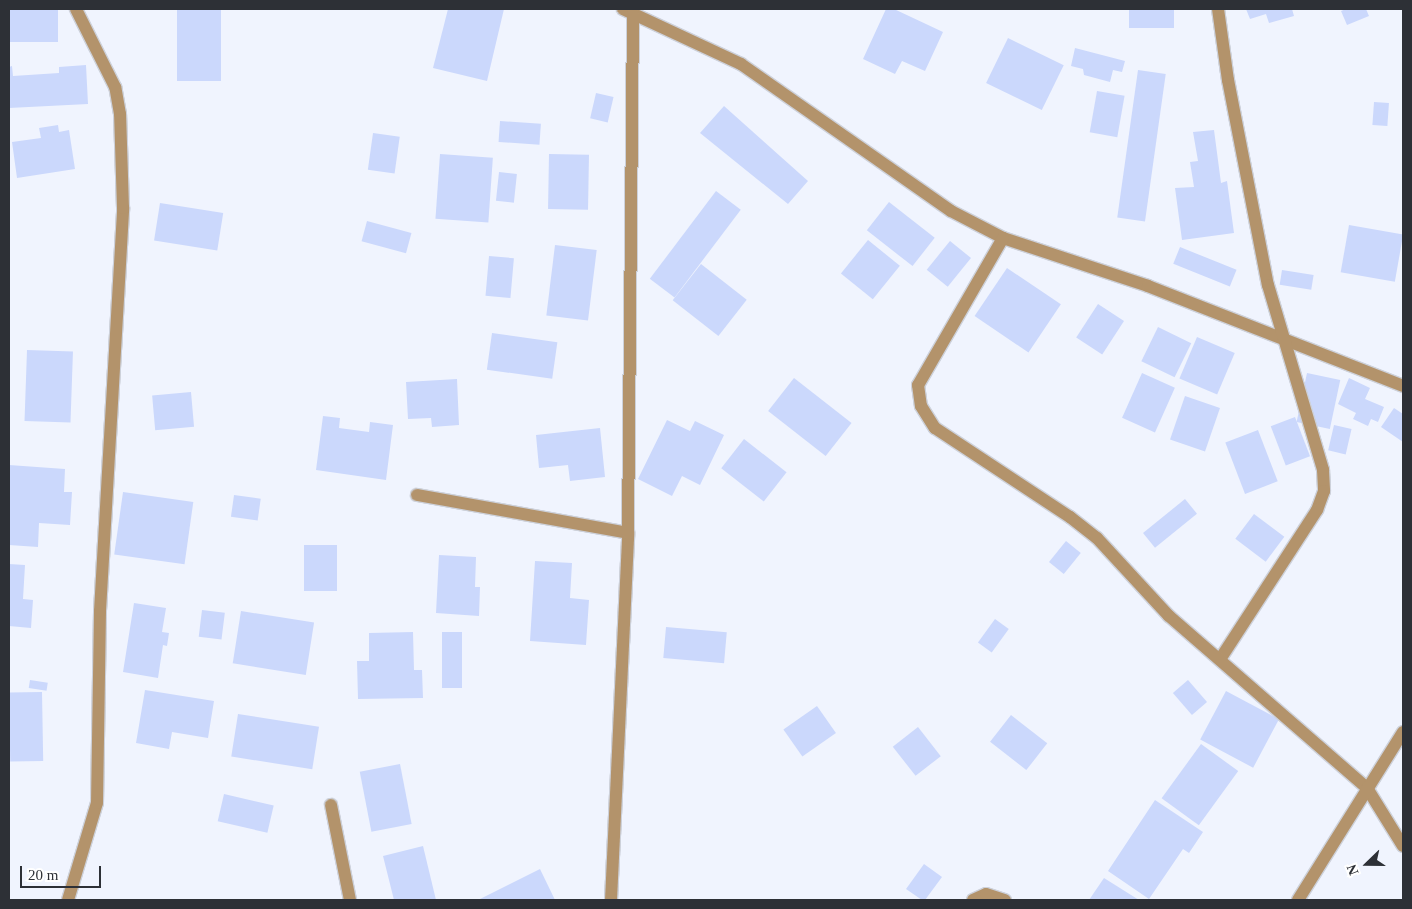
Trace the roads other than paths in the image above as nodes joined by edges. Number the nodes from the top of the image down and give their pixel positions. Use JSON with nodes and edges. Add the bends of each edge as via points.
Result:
{"nodes":[{"id":1,"x":76,"y":9,"type":"edge"},
{"id":2,"x":655,"y":9,"type":"edge"},
{"id":3,"x":1218,"y":9,"type":"edge"},
{"id":4,"x":628,"y":11,"type":"edge"},
{"id":5,"x":653,"y":22,"type":"junction"},
{"id":6,"x":1003,"y":238,"type":"junction"},
{"id":7,"x":1287,"y":340,"type":"junction"},
{"id":8,"x":1403,"y":386,"type":"edge"},
{"id":9,"x":418,"y":494,"type":"dead end"},
{"id":10,"x":628,"y":533,"type":"junction"},
{"id":11,"x":1221,"y":658,"type":"junction"},
{"id":12,"x":1403,"y":732,"type":"edge"},
{"id":13,"x":1367,"y":788,"type":"junction"},
{"id":14,"x":332,"y":805,"type":"dead end"},
{"id":15,"x":1403,"y":846,"type":"edge"},
{"id":16,"x":68,"y":900,"type":"edge"},
{"id":17,"x":350,"y":900,"type":"edge"},
{"id":18,"x":611,"y":900,"type":"edge"},
{"id":19,"x":973,"y":900,"type":"edge"},
{"id":20,"x":1005,"y":900,"type":"edge"},
{"id":21,"x":1298,"y":900,"type":"edge"}],
"edges":[{"from":1,"to":16,"type":"street","via":[[115,86],[120,114],[123,208],[100,611],[97,803]]},
{"from":2,"to":5,"type":"street"},
{"from":3,"to":7,"type":"street","via":[[1228,80],[1268,285]]},
{"from":4,"to":5,"type":"street"},
{"from":4,"to":10,"type":"street"},
{"from":5,"to":6,"type":"street","via":[[741,64],[951,211]]},
{"from":6,"to":7,"type":"street","via":[[1148,286]]},
{"from":6,"to":11,"type":"street","via":[[918,385],[921,406],[935,428],[1097,538],[1169,616]]},
{"from":7,"to":8,"type":"street"},
{"from":7,"to":11,"type":"street","via":[[1323,470],[1324,491],[1317,510]]},
{"from":9,"to":10,"type":"street"},
{"from":10,"to":18,"type":"street"},
{"from":11,"to":13,"type":"street"},
{"from":12,"to":13,"type":"street"},
{"from":13,"to":15,"type":"street"},
{"from":13,"to":21,"type":"street"},
{"from":14,"to":17,"type":"street"},
{"from":19,"to":20,"type":"street","via":[[986,894]]}]}
